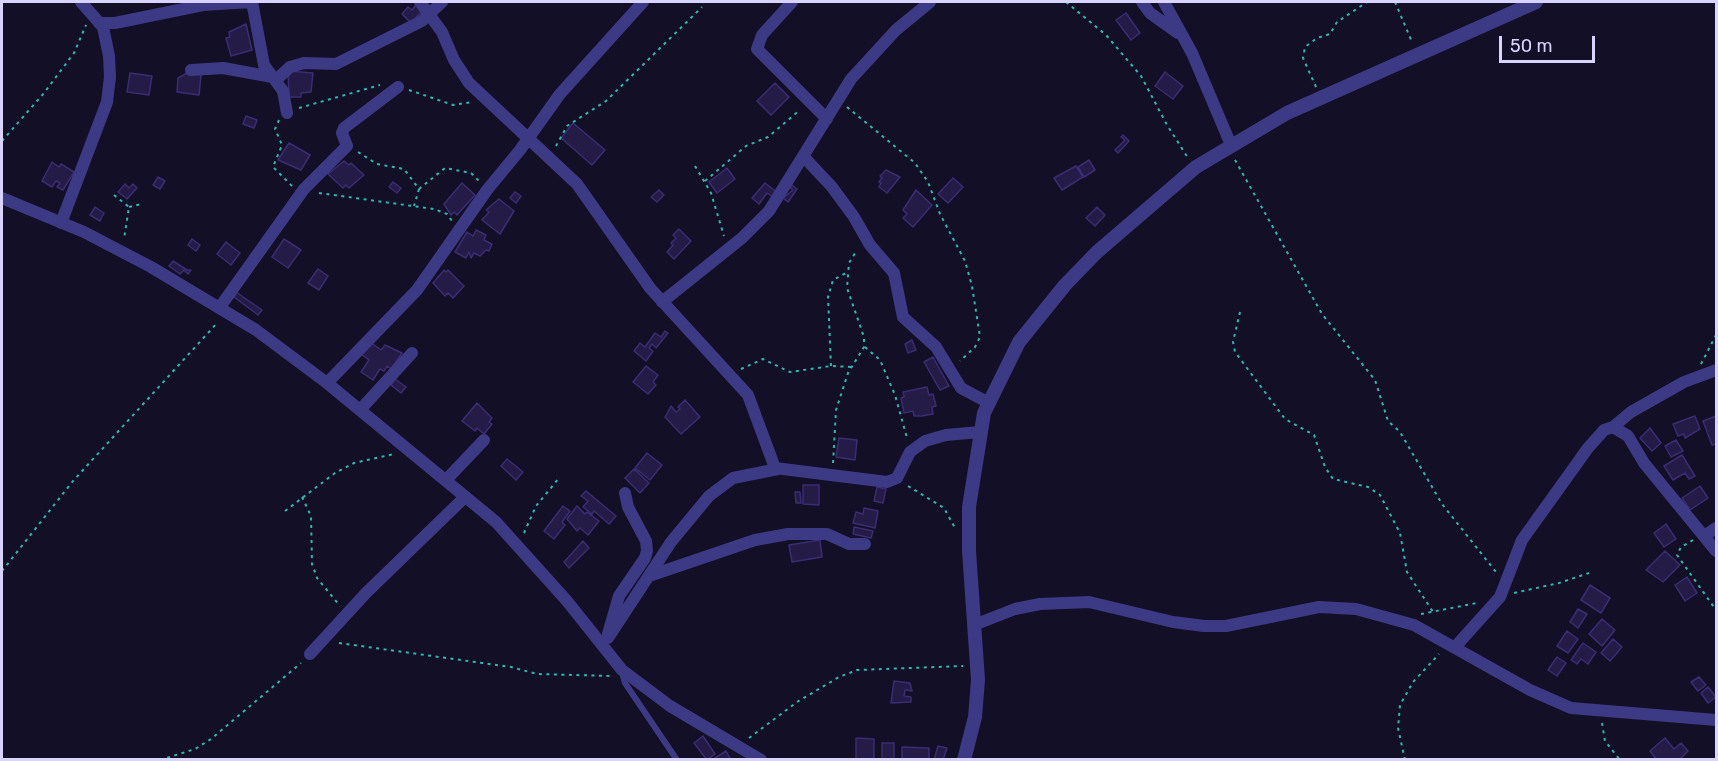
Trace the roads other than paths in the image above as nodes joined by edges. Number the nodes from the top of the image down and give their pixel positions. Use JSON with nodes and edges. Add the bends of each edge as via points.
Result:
{"nodes":[{"id":1,"x":81,"y":2,"type":"edge"},
{"id":2,"x":251,"y":2,"type":"edge"},
{"id":3,"x":420,"y":2,"type":"edge"},
{"id":4,"x":442,"y":2,"type":"edge"},
{"id":5,"x":643,"y":2,"type":"edge"},
{"id":6,"x":792,"y":2,"type":"edge"},
{"id":7,"x":930,"y":2,"type":"edge"},
{"id":8,"x":1142,"y":2,"type":"edge"},
{"id":9,"x":1164,"y":2,"type":"edge"},
{"id":10,"x":1536,"y":2,"type":"edge"},
{"id":11,"x":430,"y":14,"type":"junction"},
{"id":12,"x":95,"y":18,"type":"junction"},
{"id":13,"x":1182,"y":36,"type":"junction"},
{"id":14,"x":191,"y":70,"type":"dead end"},
{"id":15,"x":270,"y":77,"type":"junction"},
{"id":16,"x":399,"y":87,"type":"dead end"},
{"id":17,"x":287,"y":113,"type":"dead end"},
{"id":18,"x":827,"y":118,"type":"junction"},
{"id":19,"x":528,"y":138,"type":"junction"},
{"id":20,"x":1229,"y":146,"type":"junction"},
{"id":21,"x":803,"y":156,"type":"junction"},
{"id":22,"x":2,"y":198,"type":"edge"},
{"id":23,"x":61,"y":223,"type":"junction"},
{"id":24,"x":662,"y":302,"type":"junction"},
{"id":25,"x":224,"y":310,"type":"junction"},
{"id":26,"x":412,"y":353,"type":"dead end"},
{"id":27,"x":1716,"y":370,"type":"edge"},
{"id":28,"x":327,"y":383,"type":"junction"},
{"id":29,"x":988,"y":403,"type":"junction"},
{"id":30,"x":360,"y":410,"type":"junction"},
{"id":31,"x":1612,"y":427,"type":"junction"},
{"id":32,"x":980,"y":432,"type":"junction"},
{"id":33,"x":484,"y":440,"type":"dead end"},
{"id":34,"x":778,"y":469,"type":"junction"},
{"id":35,"x":446,"y":480,"type":"junction"},
{"id":36,"x":625,"y":493,"type":"dead end"},
{"id":37,"x":465,"y":497,"type":"junction"},
{"id":38,"x":1716,"y":528,"type":"edge"},
{"id":39,"x":1704,"y":535,"type":"junction"},
{"id":40,"x":865,"y":544,"type":"dead end"},
{"id":41,"x":1716,"y":551,"type":"edge"},
{"id":42,"x":649,"y":576,"type":"junction"},
{"id":43,"x":974,"y":625,"type":"junction"},
{"id":44,"x":608,"y":638,"type":"junction"},
{"id":45,"x":1451,"y":644,"type":"junction"},
{"id":46,"x":606,"y":652,"type":"junction"},
{"id":47,"x":310,"y":654,"type":"road end"},
{"id":48,"x":622,"y":670,"type":"junction"},
{"id":49,"x":1716,"y":720,"type":"edge"},
{"id":50,"x":677,"y":759,"type":"edge"},
{"id":51,"x":761,"y":759,"type":"edge"},
{"id":52,"x":964,"y":759,"type":"edge"}],
"edges":[{"from":1,"to":12,"type":"street"},
{"from":2,"to":12,"type":"street","via":[[203,5],[115,23]]},
{"from":2,"to":15,"type":"street"},
{"from":3,"to":11,"type":"street"},
{"from":4,"to":11,"type":"street"},
{"from":5,"to":19,"type":"street","via":[[567,86]]},
{"from":6,"to":18,"type":"street","via":[[762,36],[757,49]]},
{"from":7,"to":18,"type":"street","via":[[864,63]]},
{"from":8,"to":13,"type":"street","via":[[1150,13]]},
{"from":9,"to":13,"type":"street"},
{"from":10,"to":20,"type":"street","via":[[1287,113]]},
{"from":11,"to":15,"type":"street","via":[[344,61],[304,63],[291,67],[282,77]]},
{"from":11,"to":19,"type":"street","via":[[462,74]]},
{"from":12,"to":23,"type":"street","via":[[106,35],[107,102]]},
{"from":13,"to":20,"type":"street"},
{"from":14,"to":15,"type":"street","via":[[237,69]]},
{"from":15,"to":17,"type":"street","via":[[284,91]]},
{"from":16,"to":25,"type":"street","via":[[344,128],[347,146],[301,193]]},
{"from":18,"to":21,"type":"street"},
{"from":19,"to":24,"type":"street","via":[[577,184]]},
{"from":19,"to":28,"type":"street","via":[[487,189],[417,290]]},
{"from":20,"to":29,"type":"street","via":[[1196,167],[1097,252],[1065,285],[1019,342]]},
{"from":21,"to":24,"type":"street","via":[[769,211]]},
{"from":21,"to":29,"type":"street","via":[[832,187],[894,273],[903,318],[936,347],[961,388]]},
{"from":22,"to":23,"type":"street"},
{"from":23,"to":25,"type":"street","via":[[121,251]]},
{"from":24,"to":34,"type":"street","via":[[751,401],[773,465]]},
{"from":25,"to":28,"type":"street"},
{"from":26,"to":30,"type":"street"},
{"from":27,"to":31,"type":"street","via":[[1684,382]]},
{"from":28,"to":30,"type":"street"},
{"from":29,"to":32,"type":"street"},
{"from":30,"to":35,"type":"street"},
{"from":31,"to":39,"type":"street","via":[[1628,436],[1644,463]]},
{"from":31,"to":45,"type":"street","via":[[1597,436],[1536,519],[1518,548],[1503,590]]},
{"from":32,"to":34,"type":"street","via":[[925,441],[910,452],[897,478],[887,482]]},
{"from":32,"to":43,"type":"street","via":[[969,507]]},
{"from":33,"to":35,"type":"street"},
{"from":34,"to":42,"type":"street","via":[[733,478],[722,485],[696,511]]},
{"from":35,"to":37,"type":"street"},
{"from":36,"to":44,"type":"street","via":[[647,551],[619,596]]},
{"from":37,"to":46,"type":"street","via":[[521,548]]},
{"from":37,"to":47,"type":"street","via":[[366,593]]},
{"from":38,"to":39,"type":"street"},
{"from":39,"to":41,"type":"street"},
{"from":40,"to":42,"type":"street","via":[[849,544],[827,534],[788,534],[747,542]]},
{"from":42,"to":44,"type":"street"},
{"from":43,"to":45,"type":"street","via":[[1040,604],[1089,602],[1204,626],[1226,626],[1319,607],[1356,609],[1397,619]]},
{"from":43,"to":52,"type":"street","via":[[978,701]]},
{"from":44,"to":46,"type":"street"},
{"from":45,"to":49,"type":"street","via":[[1571,708]]},
{"from":46,"to":48,"type":"street"},
{"from":48,"to":50,"type":"lane","via":[[625,683]]},
{"from":48,"to":51,"type":"street","via":[[669,706]]}]}
